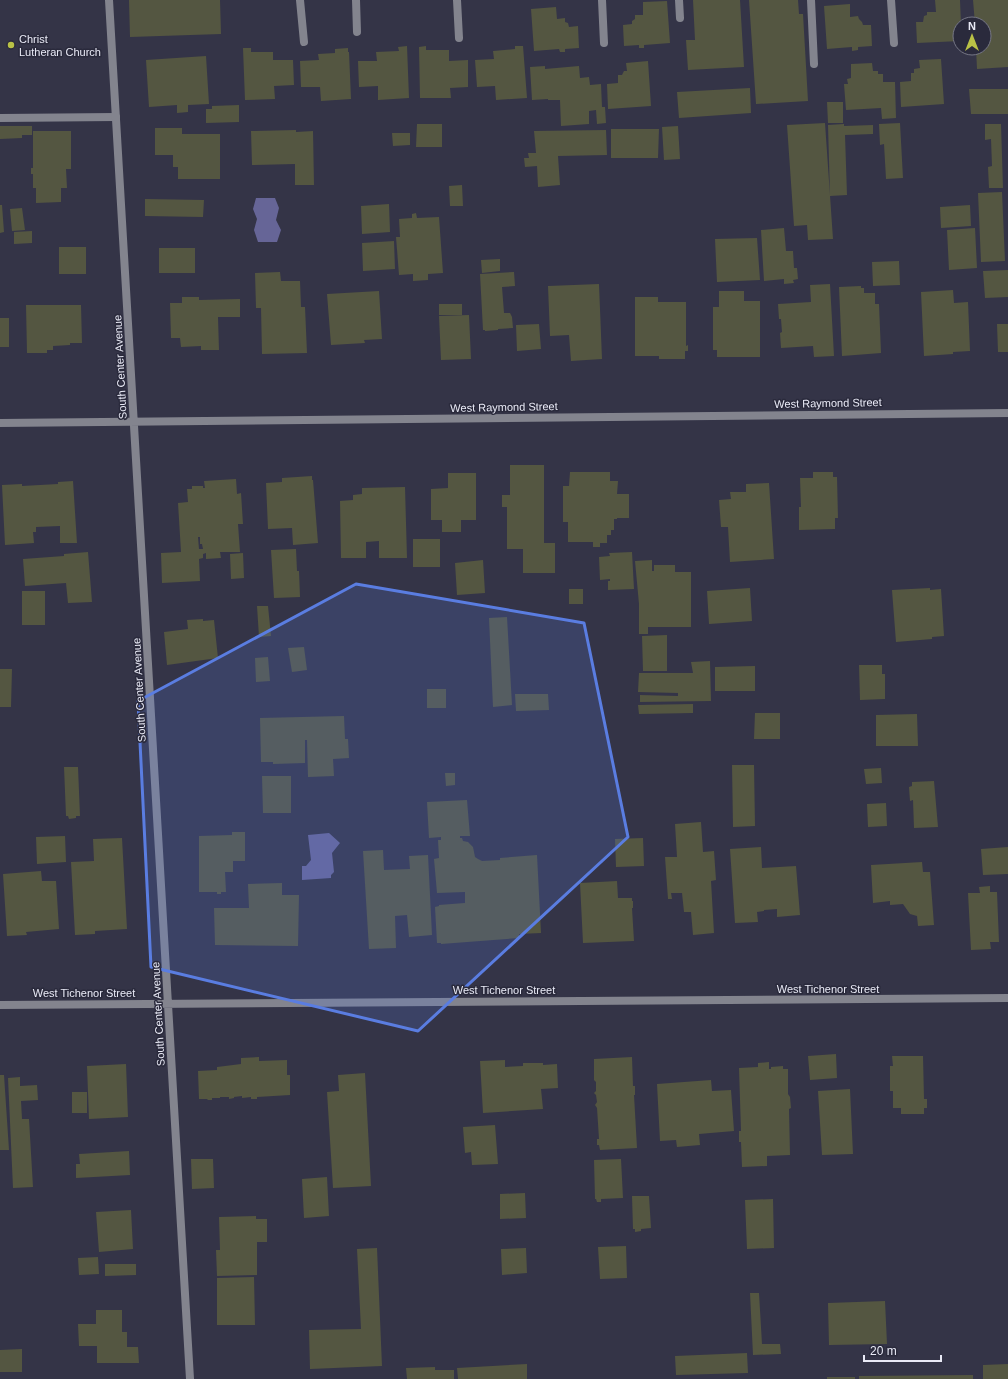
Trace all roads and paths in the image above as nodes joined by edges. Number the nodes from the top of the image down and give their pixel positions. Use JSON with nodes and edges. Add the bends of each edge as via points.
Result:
{"nodes":[{"id":1,"x":109,"y":0,"type":"edge"},
{"id":2,"x":300,"y":0,"type":"edge"},
{"id":3,"x":356,"y":0,"type":"edge"},
{"id":4,"x":457,"y":0,"type":"edge"},
{"id":5,"x":602,"y":0,"type":"edge"},
{"id":6,"x":679,"y":0,"type":"edge"},
{"id":7,"x":811,"y":0,"type":"edge"},
{"id":8,"x":891,"y":0,"type":"edge"},
{"id":9,"x":680,"y":18,"type":"dead end"},
{"id":10,"x":357,"y":32,"type":"dead end"},
{"id":11,"x":459,"y":38,"type":"dead end"},
{"id":12,"x":304,"y":42,"type":"dead end"},
{"id":13,"x":604,"y":43,"type":"dead end"},
{"id":14,"x":894,"y":44,"type":"dead end"},
{"id":15,"x":814,"y":64,"type":"dead end"},
{"id":16,"x":116,"y":117,"type":"junction"},
{"id":17,"x":0,"y":118,"type":"edge"},
{"id":18,"x":1008,"y":413,"type":"edge"},
{"id":19,"x":134,"y":421,"type":"junction"},
{"id":20,"x":0,"y":423,"type":"edge"},
{"id":21,"x":1008,"y":998,"type":"edge"},
{"id":22,"x":168,"y":1003,"type":"junction"},
{"id":23,"x":0,"y":1005,"type":"edge"},
{"id":24,"x":190,"y":1379,"type":"edge"}],
"edges":[{"from":1,"to":16,"type":"street","name":"South Center Avenue"},
{"from":2,"to":12,"type":"street"},
{"from":3,"to":10,"type":"street"},
{"from":4,"to":11,"type":"street"},
{"from":5,"to":13,"type":"street"},
{"from":6,"to":9,"type":"street"},
{"from":7,"to":15,"type":"street"},
{"from":8,"to":14,"type":"street"},
{"from":16,"to":17,"type":"street"},
{"from":16,"to":19,"type":"street","name":"South Center Avenue"},
{"from":18,"to":19,"type":"street","name":"West Raymond Street"},
{"from":19,"to":20,"type":"street","name":"West Raymond Street"},
{"from":19,"to":22,"type":"street","name":"South Center Avenue"},
{"from":21,"to":22,"type":"street","name":"West Tichenor Street"},
{"from":22,"to":23,"type":"street","name":"West Tichenor Street"},
{"from":22,"to":24,"type":"street","name":"South Center Avenue"}]}
